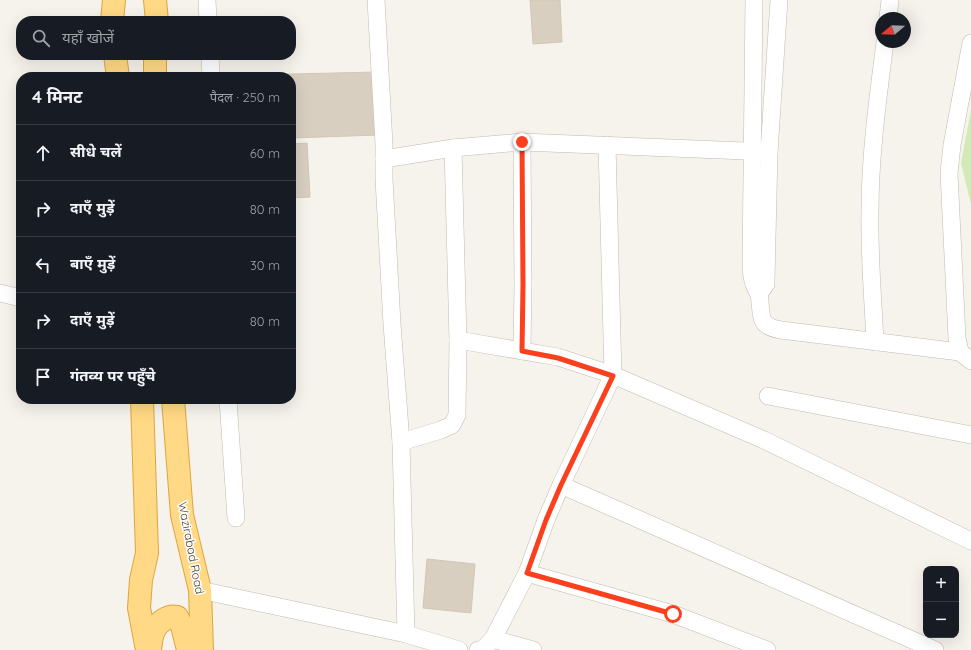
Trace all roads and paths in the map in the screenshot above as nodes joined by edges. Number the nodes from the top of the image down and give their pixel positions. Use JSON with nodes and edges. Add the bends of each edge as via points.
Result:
{"nodes":[{"id":1,"x":114,"y":0,"type":"edge"},
{"id":2,"x":125,"y":0,"type":"edge"},
{"id":3,"x":148,"y":0,"type":"edge"},
{"id":4,"x":155,"y":0,"type":"edge"},
{"id":5,"x":207,"y":0,"type":"edge"},
{"id":6,"x":376,"y":0,"type":"edge"},
{"id":7,"x":890,"y":0,"type":"edge"},
{"id":8,"x":749,"y":1,"type":"edge"},
{"id":9,"x":779,"y":5,"type":"edge"},
{"id":10,"x":889,"y":12,"type":"edge"},
{"id":11,"x":112,"y":16,"type":"edge"},
{"id":12,"x":125,"y":16,"type":"edge"},
{"id":13,"x":147,"y":16,"type":"edge"},
{"id":14,"x":157,"y":16,"type":"edge"},
{"id":15,"x":208,"y":16,"type":"edge"},
{"id":16,"x":971,"y":43,"type":"edge"},
{"id":17,"x":884,"y":48,"type":"edge"},
{"id":18,"x":116,"y":60,"type":"edge"},
{"id":19,"x":155,"y":60,"type":"edge"},
{"id":20,"x":210,"y":60,"type":"edge"},
{"id":21,"x":117,"y":72,"type":"edge"},
{"id":22,"x":155,"y":72,"type":"edge"},
{"id":23,"x":211,"y":72,"type":"edge"},
{"id":24,"x":522,"y":142,"type":"junction"},
{"id":25,"x":607,"y":145,"type":"junction"},
{"id":26,"x":453,"y":148,"type":"junction"},
{"id":27,"x":752,"y":151,"type":"junction"},
{"id":28,"x":769,"y":152,"type":"junction"},
{"id":29,"x":384,"y":159,"type":"junction"},
{"id":30,"x":0,"y":293,"type":"edge"},
{"id":31,"x":759,"y":294,"type":"junction"},
{"id":32,"x":16,"y":297,"type":"edge"},
{"id":33,"x":458,"y":340,"type":"junction"},
{"id":34,"x":875,"y":342,"type":"junction"},
{"id":35,"x":522,"y":351,"type":"junction"},
{"id":36,"x":966,"y":356,"type":"edge"},
{"id":37,"x":613,"y":376,"type":"junction"},
{"id":38,"x":768,"y":396,"type":"dead end"},
{"id":39,"x":142,"y":404,"type":"edge"},
{"id":40,"x":173,"y":404,"type":"edge"},
{"id":41,"x":228,"y":404,"type":"edge"},
{"id":42,"x":971,"y":436,"type":"edge"},
{"id":43,"x":401,"y":442,"type":"junction"},
{"id":44,"x":561,"y":485,"type":"junction"},
{"id":45,"x":236,"y":518,"type":"dead end"},
{"id":46,"x":971,"y":541,"type":"edge"},
{"id":47,"x":527,"y":573,"type":"junction"},
{"id":48,"x":200,"y":590,"type":"junction"},
{"id":49,"x":406,"y":634,"type":"junction"},
{"id":50,"x":484,"y":647,"type":"edge"},
{"id":51,"x":148,"y":650,"type":"edge"},
{"id":52,"x":188,"y":650,"type":"edge"},
{"id":53,"x":202,"y":650,"type":"edge"},
{"id":54,"x":459,"y":650,"type":"edge"},
{"id":55,"x":533,"y":650,"type":"edge"},
{"id":56,"x":767,"y":650,"type":"edge"},
{"id":57,"x":935,"y":650,"type":"edge"}],
"edges":[{"from":1,"to":11,"type":"highway"},
{"from":2,"to":12,"type":"highway"},
{"from":3,"to":13,"type":"highway"},
{"from":4,"to":14,"type":"highway"},
{"from":5,"to":15,"type":"street"},
{"from":6,"to":29,"type":"street"},
{"from":7,"to":10,"type":"street"},
{"from":8,"to":9,"type":"street"},
{"from":8,"to":27,"type":"street"},
{"from":9,"to":28,"type":"street"},
{"from":16,"to":36,"type":"street","via":[[949,173],[957,338]]},
{"from":17,"to":34,"type":"street","via":[[870,183]]},
{"from":18,"to":21,"type":"highway"},
{"from":19,"to":22,"type":"highway"},
{"from":20,"to":23,"type":"street"},
{"from":24,"to":25,"type":"street"},
{"from":24,"to":26,"type":"street"},
{"from":24,"to":35,"type":"street"},
{"from":25,"to":27,"type":"street"},
{"from":25,"to":37,"type":"street"},
{"from":26,"to":29,"type":"street"},
{"from":26,"to":33,"type":"street"},
{"from":27,"to":28,"type":"street"},
{"from":27,"to":31,"type":"street","via":[[751,276]]},
{"from":28,"to":31,"type":"street","via":[[766,284]]},
{"from":29,"to":43,"type":"street"},
{"from":30,"to":32,"type":"street"},
{"from":31,"to":34,"type":"street","via":[[761,317],[771,328]]},
{"from":33,"to":35,"type":"street"},
{"from":33,"to":43,"type":"street","via":[[457,416],[452,425]]},
{"from":34,"to":36,"type":"street"},
{"from":35,"to":37,"type":"street","via":[[558,358]]},
{"from":37,"to":44,"type":"street"},
{"from":37,"to":46,"type":"street","via":[[764,440]]},
{"from":38,"to":42,"type":"street"},
{"from":39,"to":51,"type":"highway","via":[[147,553],[141,580],[139,608]]},
{"from":40,"to":48,"type":"highway","name":"Wazirabad Road","via":[[182,515]]},
{"from":41,"to":45,"type":"street"},
{"from":43,"to":49,"type":"street"},
{"from":44,"to":47,"type":"street"},
{"from":44,"to":57,"type":"street"},
{"from":47,"to":50,"type":"street"},
{"from":47,"to":56,"type":"street","via":[[673,614]]},
{"from":48,"to":49,"type":"street"},
{"from":48,"to":53,"type":"highway","name":"Wazirabad Road"},
{"from":49,"to":54,"type":"street"},
{"from":50,"to":55,"type":"street"},
{"from":51,"to":52,"type":"highway","via":[[154,630],[171,616],[177,618],[182,626]]}]}
